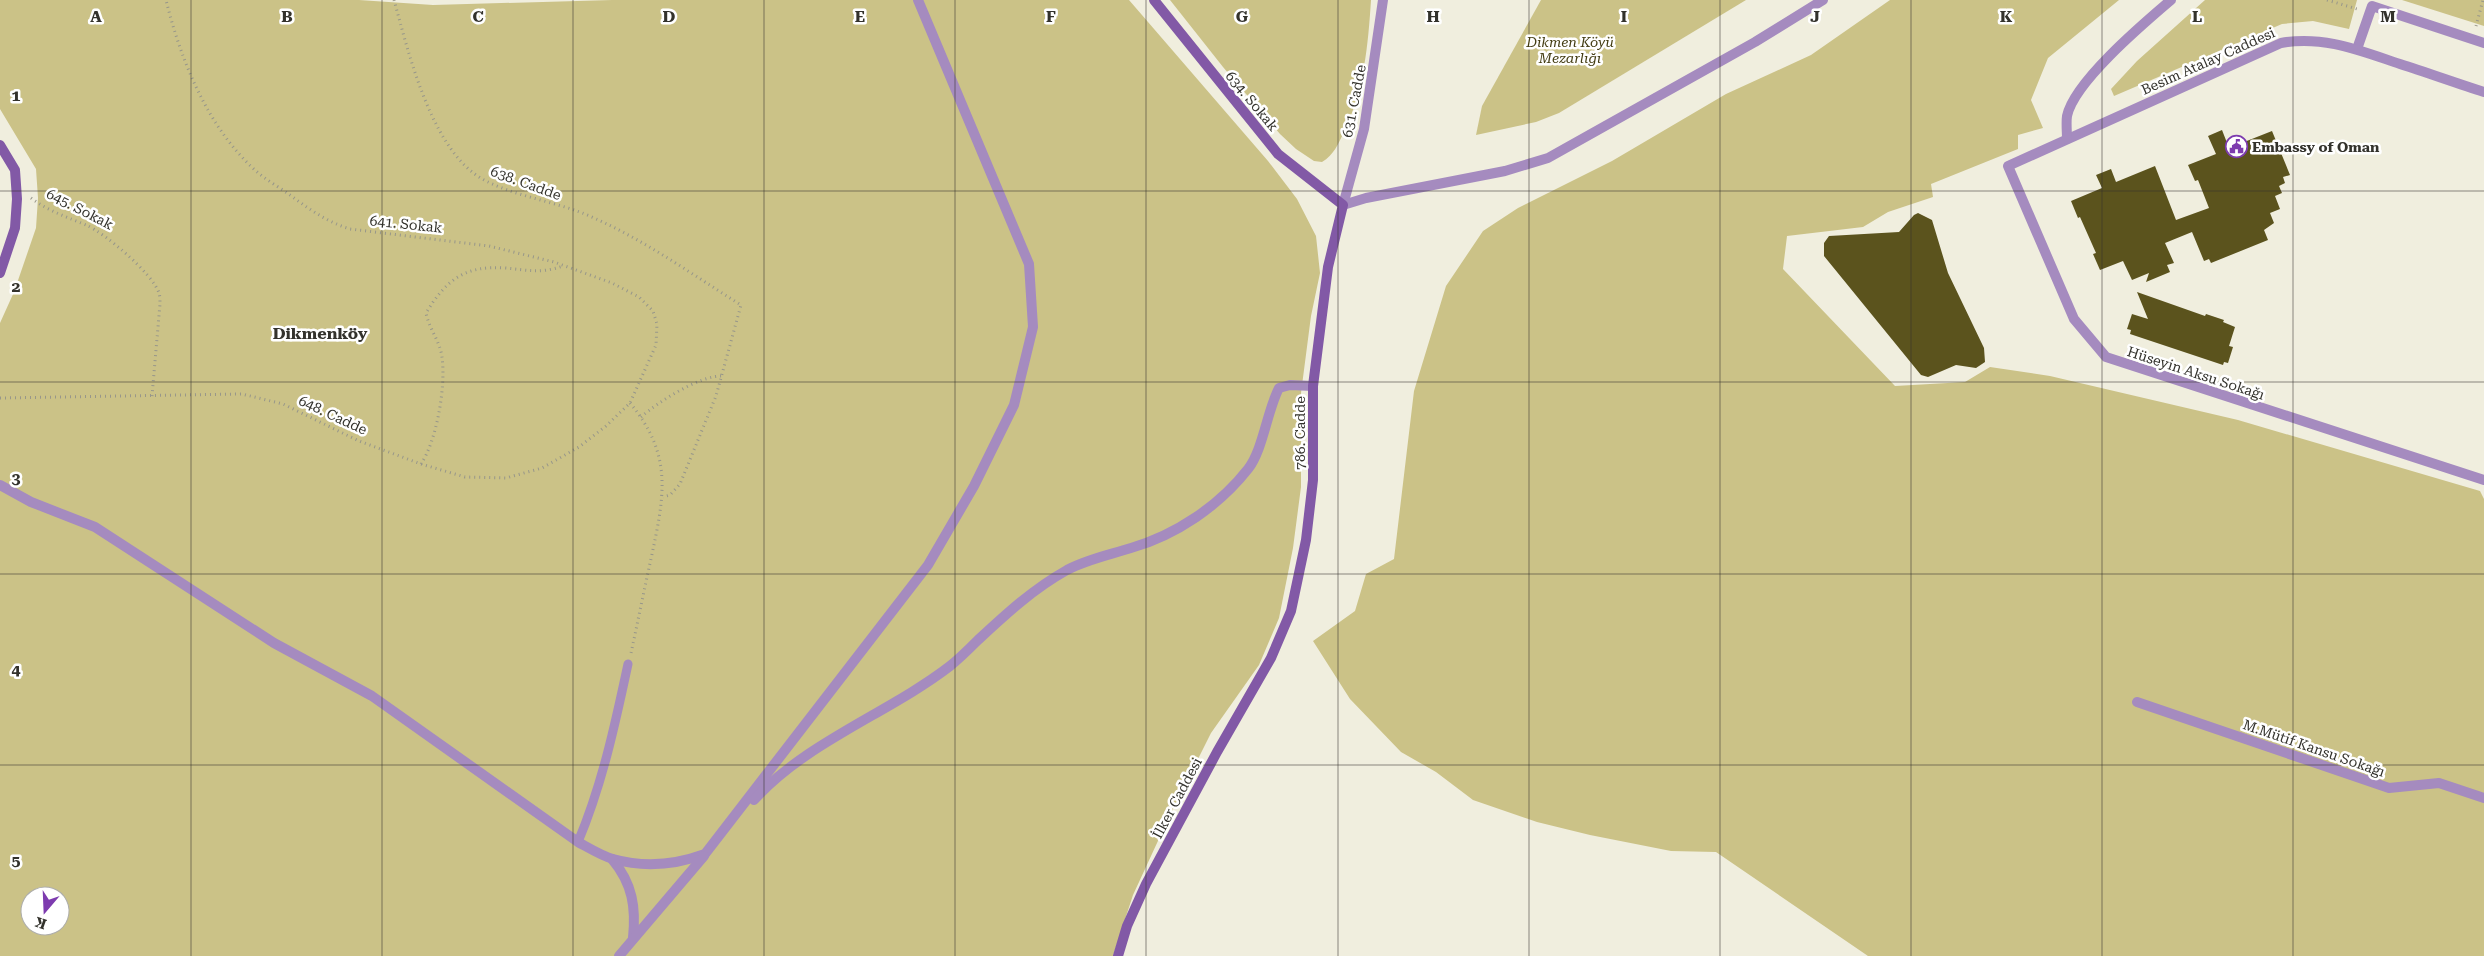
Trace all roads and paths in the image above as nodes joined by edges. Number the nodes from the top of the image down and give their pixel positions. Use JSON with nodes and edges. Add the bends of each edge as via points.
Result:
{"nodes":[{"id":1,"x":166,"y":0,"type":"edge"},
{"id":2,"x":394,"y":0,"type":"edge"},
{"id":3,"x":918,"y":0,"type":"edge"},
{"id":4,"x":1154,"y":0,"type":"edge"},
{"id":5,"x":1383,"y":0,"type":"edge"},
{"id":6,"x":1823,"y":0,"type":"edge"},
{"id":7,"x":2171,"y":0,"type":"edge"},
{"id":8,"x":2327,"y":0,"type":"edge"},
{"id":9,"x":2483,"y":0,"type":"edge"},
{"id":10,"x":2341,"y":2,"type":"edge"},
{"id":11,"x":2370,"y":13,"type":"junction"},
{"id":12,"x":2472,"y":39,"type":"junction"},
{"id":13,"x":2484,"y":43,"type":"edge"},
{"id":14,"x":2358,"y":49,"type":"junction"},
{"id":15,"x":2484,"y":92,"type":"edge"},
{"id":16,"x":2067,"y":139,"type":"junction"},
{"id":17,"x":0,"y":144,"type":"edge"},
{"id":18,"x":2008,"y":166,"type":"joint"},
{"id":19,"x":16,"y":187,"type":"junction"},
{"id":20,"x":1343,"y":205,"type":"junction"},
{"id":21,"x":563,"y":265,"type":"junction"},
{"id":22,"x":0,"y":273,"type":"edge"},
{"id":23,"x":723,"y":376,"type":"junction"},
{"id":24,"x":1313,"y":386,"type":"junction"},
{"id":25,"x":152,"y":396,"type":"junction"},
{"id":26,"x":0,"y":398,"type":"edge"},
{"id":27,"x":630,"y":403,"type":"junction"},
{"id":28,"x":641,"y":417,"type":"junction"},
{"id":29,"x":421,"y":464,"type":"junction"},
{"id":30,"x":2484,"y":480,"type":"edge"},
{"id":31,"x":0,"y":485,"type":"edge"},
{"id":32,"x":663,"y":497,"type":"junction"},
{"id":33,"x":1271,"y":658,"type":"joint"},
{"id":34,"x":628,"y":664,"type":"joint"},
{"id":35,"x":2137,"y":702,"type":"dead end"},
{"id":36,"x":2484,"y":798,"type":"edge"},
{"id":37,"x":578,"y":842,"type":"junction"},
{"id":38,"x":705,"y":854,"type":"junction"},
{"id":39,"x":612,"y":859,"type":"junction"},
{"id":40,"x":634,"y":938,"type":"junction"},
{"id":41,"x":619,"y":956,"type":"edge"},
{"id":42,"x":1118,"y":956,"type":"edge"}],
"edges":[{"from":1,"to":21,"type":"path","name":"641. Sokak","via":[[200,96],[228,139],[256,171],[319,216],[350,229],[489,246]]},
{"from":2,"to":23,"type":"path","name":"638. Cadde","via":[[417,82],[440,132],[464,165],[485,181],[592,217],[626,233],[741,305]]},
{"from":3,"to":38,"type":"street","via":[[1030,264],[1033,327],[1014,405],[974,486],[928,565]]},
{"from":4,"to":20,"type":"main road","name":"634. Sokak","via":[[1278,154]]},
{"from":5,"to":20,"type":"street","name":"631. Cadde","via":[[1364,129]]},
{"from":6,"to":20,"type":"street","via":[[1548,158],[1505,171]]},
{"from":7,"to":16,"type":"street","via":[[2127,38],[2074,100],[2067,116]]},
{"from":8,"to":10,"type":"path"},
{"from":9,"to":12,"type":"path"},
{"from":10,"to":11,"type":"path"},
{"from":11,"to":12,"type":"street","via":[[2372,6]]},
{"from":11,"to":14,"type":"street"},
{"from":12,"to":13,"type":"street"},
{"from":14,"to":15,"type":"street","name":"Besim Atalay Caddesi"},
{"from":14,"to":16,"type":"street","name":"Besim Atalay Caddesi","via":[[2300,39],[2281,43]]},
{"from":16,"to":18,"type":"street","name":"Besim Atalay Caddesi"},
{"from":17,"to":19,"type":"main road","via":[[15,170]]},
{"from":18,"to":30,"type":"street","name":"Hüseyin Aksu Sokağı","via":[[2074,319],[2106,357]]},
{"from":19,"to":22,"type":"main road","via":[[15,228]]},
{"from":19,"to":25,"type":"path","name":"645. Sokak","via":[[46,208],[110,238],[150,278],[159,292],[160,304]]},
{"from":20,"to":24,"type":"main road","name":"786. Cadde","via":[[1328,267]]},
{"from":21,"to":27,"type":"path","name":"641. Sokak","via":[[612,283],[639,297],[653,311],[657,324],[656,345]]},
{"from":21,"to":29,"type":"path","via":[[547,272],[472,269],[455,278],[438,294],[426,313],[442,357],[442,384],[430,446]]},
{"from":23,"to":28,"type":"path","via":[[705,379],[655,405]]},
{"from":23,"to":32,"type":"path","via":[[680,484],[670,495]]},
{"from":24,"to":33,"type":"main road","name":"786. Cadde","via":[[1313,480],[1306,540],[1291,611]]},
{"from":24,"to":38,"type":"street","via":[[1279,388],[1250,467],[1190,522],[1165,536],[1094,558],[1032,592],[952,665],[831,741],[769,786]]},
{"from":25,"to":26,"type":"path","name":"648. Cadde"},
{"from":25,"to":29,"type":"path","name":"648. Cadde","via":[[242,394],[283,404],[359,441]]},
{"from":27,"to":28,"type":"path"},
{"from":27,"to":29,"type":"path","name":"648. Cadde","via":[[579,447],[542,468],[506,478],[465,476]]},
{"from":28,"to":32,"type":"path","via":[[662,464]]},
{"from":31,"to":37,"type":"street","via":[[31,502],[95,527],[274,643],[372,696]]},
{"from":32,"to":34,"type":"path"},
{"from":33,"to":42,"type":"main road","name":"İlker Caddesi","via":[[1146,884]]},
{"from":34,"to":37,"type":"lane","via":[[613,736]]},
{"from":35,"to":36,"type":"street","name":"M.Mütif Kansu Sokağı","via":[[2389,788],[2439,783]]},
{"from":37,"to":39,"type":"street"},
{"from":38,"to":39,"type":"street","via":[[658,865]]},
{"from":38,"to":40,"type":"street"},
{"from":39,"to":40,"type":"street","via":[[623,872],[634,901]]},
{"from":40,"to":41,"type":"street"}]}
